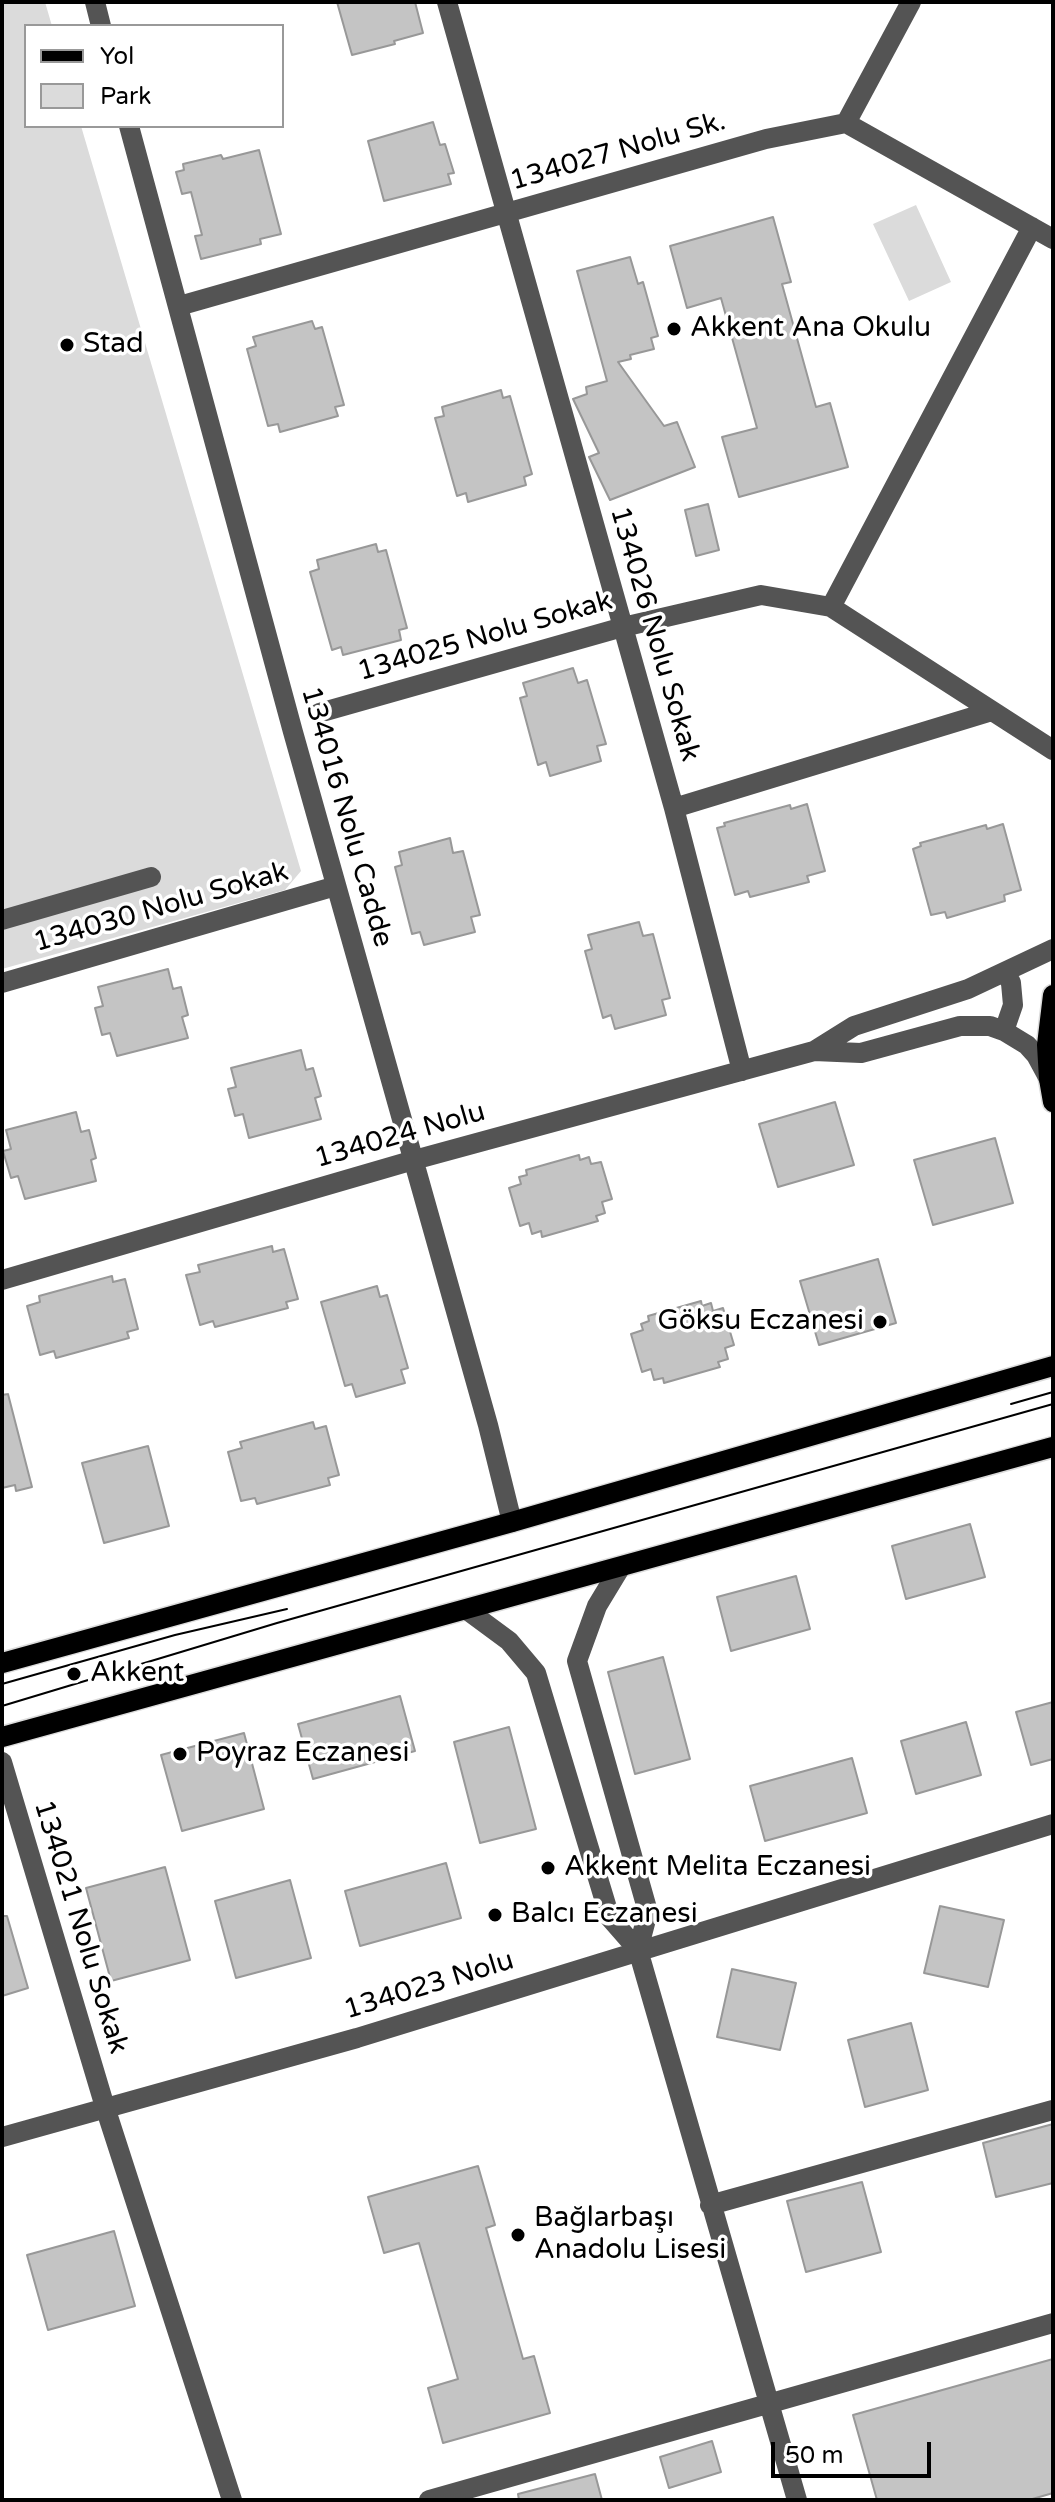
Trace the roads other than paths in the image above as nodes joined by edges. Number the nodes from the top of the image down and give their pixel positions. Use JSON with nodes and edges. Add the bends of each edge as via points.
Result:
{"nodes":[{"id":1,"x":95,"y":2,"type":"edge"},
{"id":2,"x":447,"y":2,"type":"edge"},
{"id":3,"x":911,"y":2,"type":"edge"},
{"id":4,"x":100,"y":24,"type":"edge"},
{"id":5,"x":846,"y":123,"type":"junction"},
{"id":6,"x":130,"y":128,"type":"edge"},
{"id":7,"x":506,"y":213,"type":"junction"},
{"id":8,"x":1032,"y":227,"type":"junction"},
{"id":9,"x":1053,"y":239,"type":"edge"},
{"id":10,"x":179,"y":306,"type":"junction"},
{"id":11,"x":831,"y":607,"type":"junction"},
{"id":12,"x":623,"y":627,"type":"junction"},
{"id":13,"x":992,"y":711,"type":"junction"},
{"id":14,"x":319,"y":713,"type":"dead end"},
{"id":15,"x":1053,"y":750,"type":"edge"},
{"id":16,"x":674,"y":808,"type":"junction"},
{"id":17,"x":151,"y":877,"type":"dead end"},
{"id":18,"x":336,"y":886,"type":"junction"},
{"id":19,"x":2,"y":920,"type":"edge"},
{"id":20,"x":1053,"y":949,"type":"edge"},
{"id":21,"x":1006,"y":972,"type":"junction"},
{"id":22,"x":2,"y":983,"type":"edge"},
{"id":23,"x":1053,"y":995,"type":"edge"},
{"id":24,"x":1004,"y":1031,"type":"junction"},
{"id":25,"x":814,"y":1051,"type":"junction"},
{"id":26,"x":742,"y":1071,"type":"junction"},
{"id":27,"x":1049,"y":1079,"type":"junction"},
{"id":28,"x":1053,"y":1102,"type":"edge"},
{"id":29,"x":414,"y":1160,"type":"junction"},
{"id":30,"x":2,"y":1280,"type":"edge"},
{"id":31,"x":1053,"y":1352,"type":"edge"},
{"id":32,"x":1046,"y":1368,"type":"edge"},
{"id":33,"x":1050,"y":1449,"type":"edge"},
{"id":34,"x":512,"y":1522,"type":"junction"},
{"id":35,"x":620,"y":1568,"type":"junction"},
{"id":36,"x":467,"y":1610,"type":"junction"},
{"id":37,"x":2,"y":1663,"type":"edge"},
{"id":38,"x":2,"y":1737,"type":"edge"},
{"id":39,"x":2,"y":1762,"type":"edge"},
{"id":40,"x":1053,"y":1824,"type":"edge"},
{"id":41,"x":638,"y":1950,"type":"junction"},
{"id":42,"x":105,"y":2107,"type":"junction"},
{"id":43,"x":1053,"y":2110,"type":"edge"},
{"id":44,"x":2,"y":2137,"type":"edge"},
{"id":45,"x":710,"y":2205,"type":"junction"},
{"id":46,"x":1053,"y":2323,"type":"edge"},
{"id":47,"x":768,"y":2405,"type":"junction"},
{"id":48,"x":232,"y":2500,"type":"edge"},
{"id":49,"x":429,"y":2500,"type":"edge"},
{"id":50,"x":797,"y":2500,"type":"edge"}],
"edges":[{"from":1,"to":4,"type":"street"},
{"from":2,"to":7,"type":"street","name":"134026 Nolu Sokak"},
{"from":3,"to":5,"type":"street"},
{"from":5,"to":7,"type":"street","name":"134027 Nolu Sk.","via":[[766,139]]},
{"from":5,"to":8,"type":"street"},
{"from":6,"to":10,"type":"street","name":"134016 Nolu Cadde"},
{"from":7,"to":10,"type":"street","name":"134027 Nolu Sk."},
{"from":7,"to":12,"type":"street","name":"134026 Nolu Sokak"},
{"from":8,"to":9,"type":"street"},
{"from":8,"to":11,"type":"street"},
{"from":10,"to":18,"type":"street","name":"134016 Nolu Cadde"},
{"from":11,"to":12,"type":"street","name":"134025 Nolu Sokak","via":[[761,595]]},
{"from":11,"to":13,"type":"street","name":"134025 Nolu Sokak"},
{"from":12,"to":14,"type":"street","name":"134025 Nolu Sokak"},
{"from":12,"to":16,"type":"street","name":"134026 Nolu Sokak"},
{"from":13,"to":15,"type":"street","name":"134025 Nolu Sokak"},
{"from":13,"to":16,"type":"street"},
{"from":16,"to":26,"type":"street","name":"134026 Nolu Sokak"},
{"from":17,"to":19,"type":"street"},
{"from":18,"to":22,"type":"street","name":"134030 Nolu Sokak"},
{"from":18,"to":29,"type":"street","name":"134016 Nolu Cadde"},
{"from":20,"to":21,"type":"street","name":"134024 Nolu"},
{"from":21,"to":24,"type":"street","via":[[1013,1005]]},
{"from":21,"to":25,"type":"street","name":"134024 Nolu","via":[[854,1026]]},
{"from":23,"to":27,"type":"main road"},
{"from":24,"to":25,"type":"street","name":"134024 Nolu","via":[[960,1026],[861,1053]]},
{"from":24,"to":27,"type":"street","name":"134024 Nolu","via":[[1027,1045]]},
{"from":25,"to":26,"type":"street","name":"134024 Nolu"},
{"from":26,"to":29,"type":"street","name":"134024 Nolu"},
{"from":27,"to":28,"type":"main road"},
{"from":29,"to":30,"type":"street","name":"134024 Nolu"},
{"from":29,"to":34,"type":"street","name":"134016 Nolu Cadde"},
{"from":31,"to":32,"type":"main road"},
{"from":32,"to":34,"type":"main road"},
{"from":33,"to":35,"type":"main road"},
{"from":34,"to":37,"type":"main road"},
{"from":35,"to":36,"type":"main road"},
{"from":35,"to":41,"type":"street","via":[[597,1606],[577,1661],[648,1912]]},
{"from":36,"to":38,"type":"main road"},
{"from":36,"to":41,"type":"street","via":[[509,1641],[536,1673],[610,1918]]},
{"from":39,"to":42,"type":"street","name":"134021 Nolu Sokak"},
{"from":40,"to":41,"type":"street","name":"134023 Nolu"},
{"from":41,"to":42,"type":"street","name":"134023 Nolu","via":[[357,2038]]},
{"from":41,"to":45,"type":"street"},
{"from":42,"to":44,"type":"street","name":"134023 Nolu"},
{"from":42,"to":48,"type":"street","name":"134021 Nolu Sokak"},
{"from":43,"to":45,"type":"street"},
{"from":45,"to":47,"type":"street"},
{"from":46,"to":47,"type":"street"},
{"from":47,"to":49,"type":"street"},
{"from":47,"to":50,"type":"street"}]}
